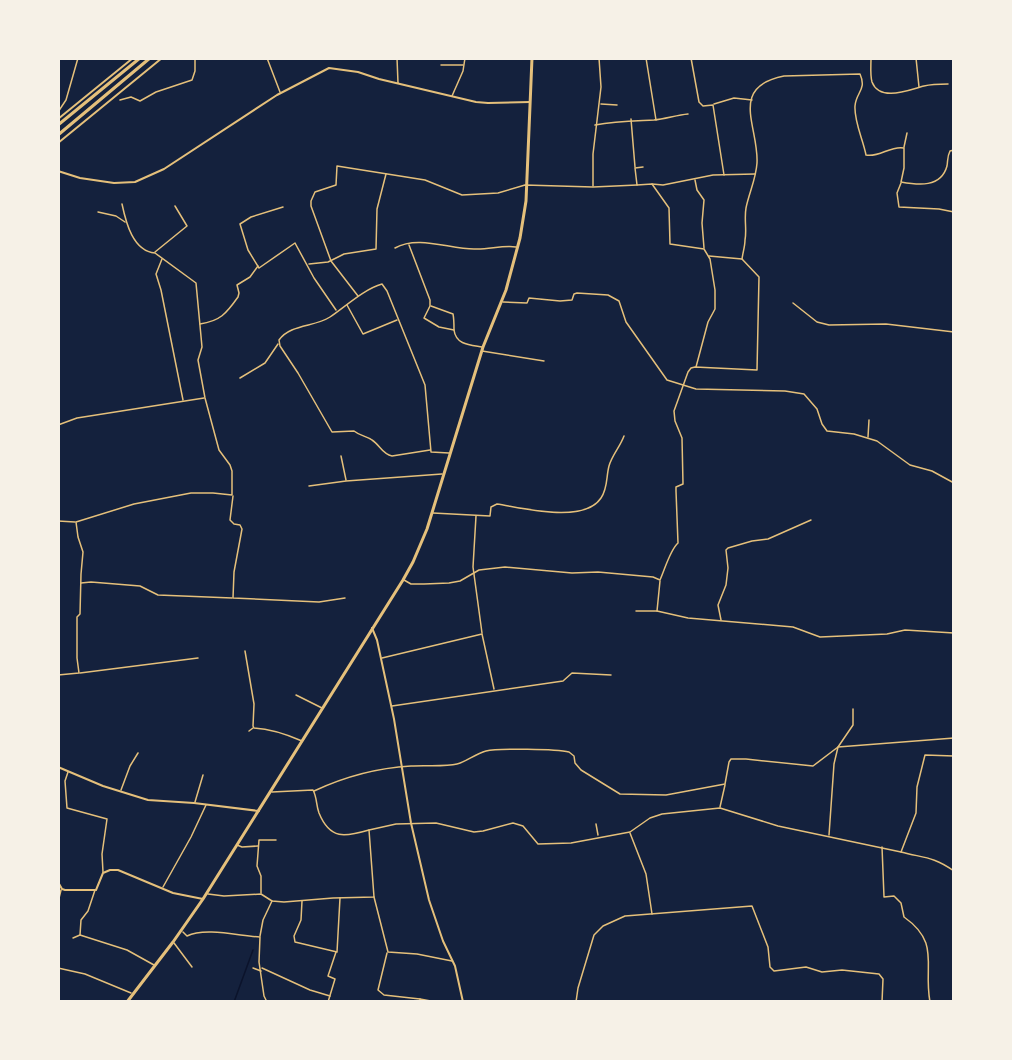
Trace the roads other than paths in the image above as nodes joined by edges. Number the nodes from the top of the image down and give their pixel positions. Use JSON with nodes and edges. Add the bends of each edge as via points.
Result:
{"nodes":[{"id":1,"x":78,"y":58,"type":"edge"},
{"id":2,"x":133,"y":58,"type":"edge"},
{"id":3,"x":140,"y":58,"type":"edge"},
{"id":4,"x":150,"y":58,"type":"edge"},
{"id":5,"x":162,"y":58,"type":"edge"},
{"id":6,"x":195,"y":58,"type":"edge"},
{"id":7,"x":267,"y":58,"type":"edge"},
{"id":8,"x":397,"y":58,"type":"edge"},
{"id":9,"x":465,"y":58,"type":"edge"},
{"id":10,"x":532,"y":58,"type":"edge"},
{"id":11,"x":599,"y":58,"type":"edge"},
{"id":12,"x":646,"y":58,"type":"edge"},
{"id":13,"x":691,"y":58,"type":"edge"},
{"id":14,"x":871,"y":58,"type":"edge"},
{"id":15,"x":916,"y":58,"type":"edge"},
{"id":16,"x":441,"y":65,"type":"dead end"},
{"id":17,"x":464,"y":65,"type":"junction"},
{"id":18,"x":398,"y":83,"type":"junction"},
{"id":19,"x":948,"y":84,"type":"dead end"},
{"id":20,"x":919,"y":87,"type":"junction"},
{"id":21,"x":280,"y":93,"type":"junction"},
{"id":22,"x":452,"y":96,"type":"junction"},
{"id":23,"x":120,"y":100,"type":"dead end"},
{"id":24,"x":752,"y":100,"type":"junction"},
{"id":25,"x":531,"y":102,"type":"junction"},
{"id":26,"x":600,"y":104,"type":"junction"},
{"id":27,"x":617,"y":105,"type":"dead end"},
{"id":28,"x":713,"y":105,"type":"junction"},
{"id":29,"x":58,"y":112,"type":"edge"},
{"id":30,"x":688,"y":114,"type":"dead end"},
{"id":31,"x":58,"y":119,"type":"edge"},
{"id":32,"x":631,"y":119,"type":"junction"},
{"id":33,"x":656,"y":120,"type":"junction"},
{"id":34,"x":58,"y":125,"type":"edge"},
{"id":35,"x":595,"y":125,"type":"junction"},
{"id":36,"x":907,"y":133,"type":"dead end"},
{"id":37,"x":58,"y":135,"type":"edge"},
{"id":38,"x":58,"y":143,"type":"edge"},
{"id":39,"x":904,"y":148,"type":"junction"},
{"id":40,"x":954,"y":150,"type":"edge"},
{"id":41,"x":643,"y":167,"type":"dead end"},
{"id":42,"x":635,"y":168,"type":"junction"},
{"id":43,"x":58,"y":171,"type":"edge"},
{"id":44,"x":386,"y":173,"type":"junction"},
{"id":45,"x":755,"y":174,"type":"junction"},
{"id":46,"x":724,"y":175,"type":"junction"},
{"id":47,"x":694,"y":179,"type":"junction"},
{"id":48,"x":901,"y":182,"type":"junction"},
{"id":49,"x":652,"y":184,"type":"junction"},
{"id":50,"x":525,"y":185,"type":"junction"},
{"id":51,"x":636,"y":185,"type":"junction"},
{"id":52,"x":593,"y":187,"type":"junction"},
{"id":53,"x":122,"y":204,"type":"dead end"},
{"id":54,"x":175,"y":206,"type":"dead end"},
{"id":55,"x":283,"y":207,"type":"dead end"},
{"id":56,"x":98,"y":212,"type":"dead end"},
{"id":57,"x":954,"y":212,"type":"edge"},
{"id":58,"x":126,"y":223,"type":"junction"},
{"id":59,"x":235,"y":224,"type":"dead end"},
{"id":60,"x":240,"y":224,"type":"junction"},
{"id":61,"x":408,"y":244,"type":"junction"},
{"id":62,"x":517,"y":247,"type":"junction"},
{"id":63,"x":395,"y":248,"type":"dead end"},
{"id":64,"x":704,"y":249,"type":"junction"},
{"id":65,"x":155,"y":253,"type":"junction"},
{"id":66,"x":708,"y":256,"type":"junction"},
{"id":67,"x":162,"y":259,"type":"junction"},
{"id":68,"x":742,"y":259,"type":"junction"},
{"id":69,"x":331,"y":261,"type":"junction"},
{"id":70,"x":307,"y":264,"type":"junction"},
{"id":71,"x":258,"y":266,"type":"junction"},
{"id":72,"x":359,"y":297,"type":"junction"},
{"id":73,"x":500,"y":302,"type":"junction"},
{"id":74,"x":793,"y":303,"type":"dead end"},
{"id":75,"x":346,"y":304,"type":"junction"},
{"id":76,"x":430,"y":306,"type":"junction"},
{"id":77,"x":336,"y":311,"type":"junction"},
{"id":78,"x":399,"y":319,"type":"junction"},
{"id":79,"x":199,"y":324,"type":"junction"},
{"id":80,"x":454,"y":330,"type":"junction"},
{"id":81,"x":954,"y":332,"type":"edge"},
{"id":82,"x":275,"y":338,"type":"dead end"},
{"id":83,"x":279,"y":342,"type":"junction"},
{"id":84,"x":482,"y":349,"type":"junction"},
{"id":85,"x":544,"y":361,"type":"dead end"},
{"id":86,"x":695,"y":367,"type":"junction"},
{"id":87,"x":240,"y":378,"type":"dead end"},
{"id":88,"x":684,"y":386,"type":"junction"},
{"id":89,"x":205,"y":398,"type":"junction"},
{"id":90,"x":183,"y":401,"type":"junction"},
{"id":91,"x":869,"y":420,"type":"dead end"},
{"id":92,"x":58,"y":425,"type":"edge"},
{"id":93,"x":624,"y":436,"type":"dead end"},
{"id":94,"x":868,"y":438,"type":"junction"},
{"id":95,"x":430,"y":450,"type":"junction"},
{"id":96,"x":449,"y":453,"type":"junction"},
{"id":97,"x":341,"y":456,"type":"dead end"},
{"id":98,"x":443,"y":474,"type":"junction"},
{"id":99,"x":346,"y":480,"type":"junction"},
{"id":100,"x":954,"y":483,"type":"edge"},
{"id":101,"x":309,"y":486,"type":"dead end"},
{"id":102,"x":232,"y":495,"type":"junction"},
{"id":103,"x":432,"y":513,"type":"junction"},
{"id":104,"x":476,"y":516,"type":"junction"},
{"id":105,"x":811,"y":520,"type":"dead end"},
{"id":106,"x":58,"y":521,"type":"edge"},
{"id":107,"x":76,"y":522,"type":"junction"},
{"id":108,"x":474,"y":574,"type":"junction"},
{"id":109,"x":403,"y":580,"type":"junction"},
{"id":110,"x":660,"y":580,"type":"junction"},
{"id":111,"x":80,"y":583,"type":"junction"},
{"id":112,"x":233,"y":598,"type":"junction"},
{"id":113,"x":345,"y":598,"type":"dead end"},
{"id":114,"x":636,"y":611,"type":"dead end"},
{"id":115,"x":657,"y":611,"type":"junction"},
{"id":116,"x":721,"y":621,"type":"junction"},
{"id":117,"x":372,"y":628,"type":"junction"},
{"id":118,"x":954,"y":633,"type":"edge"},
{"id":119,"x":482,"y":634,"type":"junction"},
{"id":120,"x":245,"y":651,"type":"dead end"},
{"id":121,"x":198,"y":658,"type":"dead end"},
{"id":122,"x":380,"y":659,"type":"junction"},
{"id":123,"x":79,"y":673,"type":"junction"},
{"id":124,"x":58,"y":675,"type":"edge"},
{"id":125,"x":611,"y":675,"type":"dead end"},
{"id":126,"x":494,"y":690,"type":"junction"},
{"id":127,"x":296,"y":695,"type":"dead end"},
{"id":128,"x":391,"y":706,"type":"junction"},
{"id":129,"x":323,"y":709,"type":"junction"},
{"id":130,"x":854,"y":709,"type":"dead end"},
{"id":131,"x":254,"y":728,"type":"junction"},
{"id":132,"x":249,"y":731,"type":"dead end"},
{"id":133,"x":954,"y":738,"type":"edge"},
{"id":134,"x":303,"y":741,"type":"junction"},
{"id":135,"x":838,"y":747,"type":"junction"},
{"id":136,"x":138,"y":753,"type":"dead end"},
{"id":137,"x":954,"y":756,"type":"edge"},
{"id":138,"x":58,"y":767,"type":"edge"},
{"id":139,"x":402,"y":767,"type":"junction"},
{"id":140,"x":69,"y":771,"type":"junction"},
{"id":141,"x":203,"y":775,"type":"dead end"},
{"id":142,"x":725,"y":784,"type":"junction"},
{"id":143,"x":314,"y":791,"type":"junction"},
{"id":144,"x":120,"y":792,"type":"junction"},
{"id":145,"x":271,"y":792,"type":"junction"},
{"id":146,"x":194,"y":803,"type":"junction"},
{"id":147,"x":206,"y":806,"type":"junction"},
{"id":148,"x":720,"y":808,"type":"junction"},
{"id":149,"x":259,"y":812,"type":"junction"},
{"id":150,"x":411,"y":824,"type":"junction"},
{"id":151,"x":596,"y":824,"type":"dead end"},
{"id":152,"x":369,"y":830,"type":"junction"},
{"id":153,"x":630,"y":832,"type":"junction"},
{"id":154,"x":598,"y":837,"type":"junction"},
{"id":155,"x":829,"y":837,"type":"junction"},
{"id":156,"x":276,"y":840,"type":"dead end"},
{"id":157,"x":236,"y":845,"type":"junction"},
{"id":158,"x":258,"y":846,"type":"junction"},
{"id":159,"x":882,"y":847,"type":"junction"},
{"id":160,"x":900,"y":852,"type":"junction"},
{"id":161,"x":954,"y":871,"type":"edge"},
{"id":162,"x":103,"y":873,"type":"junction"},
{"id":163,"x":58,"y":882,"type":"edge"},
{"id":164,"x":162,"y":888,"type":"junction"},
{"id":165,"x":62,"y":889,"type":"junction"},
{"id":166,"x":96,"y":890,"type":"junction"},
{"id":167,"x":207,"y":894,"type":"junction"},
{"id":168,"x":261,"y":894,"type":"junction"},
{"id":169,"x":340,"y":897,"type":"junction"},
{"id":170,"x":374,"y":897,"type":"junction"},
{"id":171,"x":203,"y":899,"type":"junction"},
{"id":172,"x":272,"y":901,"type":"junction"},
{"id":173,"x":302,"y":901,"type":"junction"},
{"id":174,"x":58,"y":902,"type":"edge"},
{"id":175,"x":652,"y":914,"type":"junction"},
{"id":176,"x":181,"y":931,"type":"junction"},
{"id":177,"x":80,"y":935,"type":"junction"},
{"id":178,"x":260,"y":937,"type":"junction"},
{"id":179,"x":73,"y":938,"type":"dead end"},
{"id":180,"x":173,"y":942,"type":"junction"},
{"id":181,"x":336,"y":952,"type":"junction"},
{"id":182,"x":388,"y":952,"type":"junction"},
{"id":183,"x":452,"y":961,"type":"junction"},
{"id":184,"x":154,"y":965,"type":"junction"},
{"id":185,"x":192,"y":967,"type":"dead end"},
{"id":186,"x":58,"y":968,"type":"edge"},
{"id":187,"x":253,"y":968,"type":"dead end"},
{"id":188,"x":261,"y":969,"type":"junction"},
{"id":189,"x":132,"y":994,"type":"junction"},
{"id":190,"x":330,"y":996,"type":"junction"},
{"id":191,"x":420,"y":1000,"type":"edge"},
{"id":192,"x":127,"y":1002,"type":"edge"},
{"id":193,"x":267,"y":1002,"type":"edge"},
{"id":194,"x":328,"y":1002,"type":"edge"},
{"id":195,"x":436,"y":1002,"type":"edge"},
{"id":196,"x":463,"y":1002,"type":"edge"},
{"id":197,"x":576,"y":1002,"type":"edge"},
{"id":198,"x":882,"y":1002,"type":"edge"},
{"id":199,"x":930,"y":1002,"type":"edge"}],
"edges":[{"from":1,"to":29,"type":"street","via":[[66,100]]},
{"from":2,"to":31,"type":"main road"},
{"from":3,"to":34,"type":"main road"},
{"from":4,"to":37,"type":"main road"},
{"from":5,"to":38,"type":"main road"},
{"from":6,"to":23,"type":"street","via":[[192,80],[140,101],[131,97]]},
{"from":7,"to":21,"type":"street"},
{"from":8,"to":18,"type":"street"},
{"from":9,"to":17,"type":"street"},
{"from":10,"to":25,"type":"main road"},
{"from":11,"to":26,"type":"street"},
{"from":12,"to":33,"type":"street"},
{"from":13,"to":28,"type":"street","via":[[699,102],[703,106]]},
{"from":14,"to":20,"type":"street","via":[[872,81],[882,91],[893,94]]},
{"from":15,"to":20,"type":"street"},
{"from":16,"to":17,"type":"street"},
{"from":17,"to":22,"type":"street"},
{"from":18,"to":21,"type":"main road","via":[[329,68]]},
{"from":18,"to":22,"type":"main road"},
{"from":19,"to":20,"type":"street"},
{"from":21,"to":43,"type":"main road","via":[[164,169],[135,182],[114,183]]},
{"from":22,"to":25,"type":"main road","via":[[488,104]]},
{"from":24,"to":28,"type":"street","via":[[735,98]]},
{"from":24,"to":39,"type":"street","via":[[760,85],[772,78],[860,74],[862,91],[855,112],[866,155]]},
{"from":24,"to":45,"type":"street","via":[[749,116],[757,154]]},
{"from":25,"to":50,"type":"main road"},
{"from":26,"to":27,"type":"street"},
{"from":26,"to":35,"type":"street"},
{"from":28,"to":46,"type":"street"},
{"from":30,"to":33,"type":"street"},
{"from":32,"to":33,"type":"street"},
{"from":32,"to":35,"type":"street"},
{"from":32,"to":42,"type":"street"},
{"from":35,"to":52,"type":"street"},
{"from":36,"to":39,"type":"street"},
{"from":39,"to":48,"type":"street"},
{"from":40,"to":48,"type":"street","via":[[937,180],[928,184]]},
{"from":41,"to":42,"type":"street"},
{"from":42,"to":51,"type":"street"},
{"from":44,"to":50,"type":"street","via":[[425,180],[462,195],[498,193]]},
{"from":44,"to":69,"type":"street","via":[[377,209],[376,249],[344,254]]},
{"from":44,"to":69,"type":"street","via":[[337,166],[336,185],[318,190],[312,197],[311,206]]},
{"from":45,"to":46,"type":"street"},
{"from":45,"to":68,"type":"street","via":[[746,207]]},
{"from":46,"to":47,"type":"street"},
{"from":47,"to":49,"type":"street"},
{"from":47,"to":64,"type":"street","via":[[704,200]]},
{"from":48,"to":57,"type":"street","via":[[897,193],[899,207]]},
{"from":49,"to":51,"type":"street"},
{"from":49,"to":64,"type":"street","via":[[669,208],[670,244]]},
{"from":50,"to":52,"type":"street"},
{"from":50,"to":62,"type":"main road","via":[[524,219]]},
{"from":51,"to":52,"type":"street"},
{"from":53,"to":58,"type":"street"},
{"from":54,"to":65,"type":"street","via":[[187,226]]},
{"from":55,"to":60,"type":"street","via":[[251,216]]},
{"from":56,"to":58,"type":"street"},
{"from":58,"to":65,"type":"street","via":[[143,250]]},
{"from":59,"to":60,"type":"street"},
{"from":60,"to":71,"type":"street"},
{"from":61,"to":62,"type":"street","via":[[476,250]]},
{"from":61,"to":63,"type":"street"},
{"from":61,"to":76,"type":"street"},
{"from":62,"to":73,"type":"main road"},
{"from":64,"to":66,"type":"street"},
{"from":65,"to":67,"type":"street"},
{"from":66,"to":68,"type":"street"},
{"from":66,"to":86,"type":"street","via":[[714,309]]},
{"from":67,"to":79,"type":"street","via":[[196,283]]},
{"from":67,"to":90,"type":"street","via":[[156,274]]},
{"from":68,"to":86,"type":"street","via":[[759,277],[757,370]]},
{"from":69,"to":70,"type":"street"},
{"from":69,"to":72,"type":"street"},
{"from":70,"to":71,"type":"street","via":[[295,243],[266,265]]},
{"from":70,"to":77,"type":"street"},
{"from":71,"to":79,"type":"street","via":[[237,285],[238,297],[221,318]]},
{"from":72,"to":75,"type":"street"},
{"from":72,"to":78,"type":"street","via":[[382,284]]},
{"from":73,"to":84,"type":"main road"},
{"from":73,"to":88,"type":"street","via":[[527,303],[529,298],[572,300],[577,293],[608,295],[619,301],[626,322],[660,373]]},
{"from":74,"to":81,"type":"street","via":[[817,322],[829,325],[886,324]]},
{"from":75,"to":77,"type":"street"},
{"from":75,"to":78,"type":"street","via":[[363,334]]},
{"from":76,"to":80,"type":"street","via":[[453,314]]},
{"from":76,"to":80,"type":"street","via":[[424,319]]},
{"from":77,"to":83,"type":"street","via":[[321,321],[288,332]]},
{"from":78,"to":95,"type":"street","via":[[425,385]]},
{"from":79,"to":89,"type":"street","via":[[202,347],[198,360]]},
{"from":80,"to":84,"type":"street","via":[[462,343]]},
{"from":82,"to":83,"type":"street"},
{"from":83,"to":87,"type":"street","via":[[265,363]]},
{"from":83,"to":95,"type":"street","via":[[332,432],[354,431],[372,439],[392,456]]},
{"from":84,"to":85,"type":"street"},
{"from":84,"to":96,"type":"main road"},
{"from":86,"to":88,"type":"street","via":[[689,370]]},
{"from":88,"to":94,"type":"street","via":[[804,394],[817,409],[827,431]]},
{"from":88,"to":110,"type":"street","via":[[674,411],[684,457],[683,484],[676,486],[675,491],[678,543],[672,548]]},
{"from":89,"to":90,"type":"street"},
{"from":89,"to":102,"type":"street","via":[[219,450],[230,465]]},
{"from":90,"to":92,"type":"street","via":[[77,418]]},
{"from":91,"to":94,"type":"street"},
{"from":93,"to":104,"type":"street","via":[[609,466],[601,499],[586,509],[559,512],[497,504],[491,507],[490,516]]},
{"from":94,"to":100,"type":"street","via":[[910,465]]},
{"from":95,"to":96,"type":"street"},
{"from":96,"to":98,"type":"main road"},
{"from":97,"to":99,"type":"street"},
{"from":98,"to":99,"type":"street"},
{"from":98,"to":103,"type":"main road"},
{"from":99,"to":101,"type":"street"},
{"from":102,"to":107,"type":"street","via":[[191,493],[134,504]]},
{"from":102,"to":112,"type":"street","via":[[230,520],[242,529]]},
{"from":103,"to":104,"type":"street"},
{"from":103,"to":109,"type":"main road"},
{"from":104,"to":108,"type":"street"},
{"from":105,"to":116,"type":"street","via":[[768,539],[726,550],[726,585],[718,605]]},
{"from":106,"to":107,"type":"street"},
{"from":107,"to":111,"type":"street","via":[[83,552]]},
{"from":108,"to":109,"type":"street","via":[[449,583],[417,584]]},
{"from":108,"to":110,"type":"street","via":[[505,567]]},
{"from":108,"to":119,"type":"street"},
{"from":109,"to":117,"type":"main road"},
{"from":110,"to":115,"type":"street"},
{"from":111,"to":112,"type":"street","via":[[140,586],[158,595]]},
{"from":111,"to":123,"type":"street","via":[[81,606],[76,617]]},
{"from":112,"to":113,"type":"street","via":[[319,602]]},
{"from":114,"to":115,"type":"street"},
{"from":115,"to":116,"type":"street"},
{"from":116,"to":118,"type":"street","via":[[798,628],[820,637],[905,630]]},
{"from":117,"to":122,"type":"main road"},
{"from":117,"to":129,"type":"main road"},
{"from":119,"to":122,"type":"street"},
{"from":119,"to":126,"type":"street"},
{"from":120,"to":131,"type":"street"},
{"from":121,"to":123,"type":"street"},
{"from":122,"to":128,"type":"main road"},
{"from":123,"to":124,"type":"street"},
{"from":125,"to":126,"type":"street","via":[[572,673],[563,681]]},
{"from":126,"to":128,"type":"street"},
{"from":127,"to":129,"type":"street"},
{"from":128,"to":139,"type":"main road"},
{"from":129,"to":134,"type":"main road"},
{"from":130,"to":135,"type":"street","via":[[853,725]]},
{"from":131,"to":132,"type":"street"},
{"from":131,"to":134,"type":"street","via":[[267,728]]},
{"from":133,"to":135,"type":"street"},
{"from":134,"to":145,"type":"main road"},
{"from":135,"to":142,"type":"street","via":[[813,766],[731,759]]},
{"from":135,"to":155,"type":"street"},
{"from":136,"to":144,"type":"street"},
{"from":137,"to":160,"type":"street","via":[[926,755],[917,787],[916,813]]},
{"from":138,"to":140,"type":"main road"},
{"from":139,"to":142,"type":"street","via":[[458,764],[488,750],[564,751],[574,756],[581,770],[620,794],[666,795]]},
{"from":139,"to":143,"type":"street","via":[[367,771]]},
{"from":139,"to":150,"type":"main road"},
{"from":140,"to":144,"type":"main road"},
{"from":140,"to":162,"type":"street","via":[[64,781],[67,808],[107,819]]},
{"from":141,"to":146,"type":"street"},
{"from":142,"to":148,"type":"street"},
{"from":143,"to":145,"type":"street"},
{"from":143,"to":152,"type":"street","via":[[318,812],[332,832],[347,837]]},
{"from":144,"to":146,"type":"main road","via":[[148,800]]},
{"from":145,"to":149,"type":"main road"},
{"from":146,"to":147,"type":"main road"},
{"from":147,"to":149,"type":"main road"},
{"from":147,"to":164,"type":"street"},
{"from":148,"to":153,"type":"street","via":[[662,814]]},
{"from":148,"to":155,"type":"street"},
{"from":149,"to":157,"type":"main road"},
{"from":150,"to":152,"type":"street"},
{"from":150,"to":154,"type":"street","via":[[436,823],[474,832],[513,823],[523,826],[538,843],[571,843]]},
{"from":150,"to":183,"type":"main road","via":[[429,900]]},
{"from":151,"to":154,"type":"street"},
{"from":152,"to":170,"type":"street"},
{"from":153,"to":154,"type":"street"},
{"from":153,"to":175,"type":"street","via":[[646,874]]},
{"from":155,"to":159,"type":"street"},
{"from":156,"to":158,"type":"street","via":[[259,840]]},
{"from":157,"to":158,"type":"street"},
{"from":157,"to":167,"type":"main road"},
{"from":158,"to":168,"type":"street"},
{"from":159,"to":160,"type":"street"},
{"from":159,"to":199,"type":"street","via":[[884,897],[894,896],[901,903],[904,916],[918,927],[928,947]]},
{"from":160,"to":161,"type":"street","via":[[929,857]]},
{"from":162,"to":164,"type":"main road","via":[[118,870]]},
{"from":162,"to":166,"type":"main road"},
{"from":163,"to":165,"type":"main road"},
{"from":164,"to":171,"type":"main road"},
{"from":165,"to":166,"type":"main road"},
{"from":165,"to":174,"type":"street"},
{"from":166,"to":177,"type":"street","via":[[81,920]]},
{"from":167,"to":168,"type":"street"},
{"from":167,"to":171,"type":"main road"},
{"from":168,"to":172,"type":"street"},
{"from":169,"to":170,"type":"street"},
{"from":169,"to":173,"type":"street"},
{"from":169,"to":181,"type":"street"},
{"from":170,"to":182,"type":"street"},
{"from":171,"to":176,"type":"main road"},
{"from":172,"to":173,"type":"street"},
{"from":172,"to":178,"type":"street"},
{"from":173,"to":181,"type":"street","via":[[295,942]]},
{"from":175,"to":197,"type":"street","via":[[625,916],[597,931]]},
{"from":175,"to":198,"type":"street","via":[[752,906],[774,971],[806,967],[822,972],[879,974],[883,979]]},
{"from":176,"to":178,"type":"street","via":[[187,936],[206,932]]},
{"from":176,"to":180,"type":"main road"},
{"from":177,"to":179,"type":"street"},
{"from":177,"to":184,"type":"street","via":[[127,950]]},
{"from":178,"to":188,"type":"street"},
{"from":180,"to":184,"type":"main road"},
{"from":180,"to":185,"type":"street"},
{"from":181,"to":190,"type":"street","via":[[328,976],[335,979]]},
{"from":182,"to":183,"type":"street"},
{"from":182,"to":191,"type":"street","via":[[378,990],[384,995]]},
{"from":183,"to":196,"type":"main road"},
{"from":184,"to":189,"type":"main road"},
{"from":186,"to":189,"type":"street"},
{"from":187,"to":188,"type":"street"},
{"from":188,"to":190,"type":"street"},
{"from":188,"to":193,"type":"street"},
{"from":189,"to":192,"type":"main road"},
{"from":190,"to":194,"type":"street"},
{"from":191,"to":195,"type":"street"}]}
